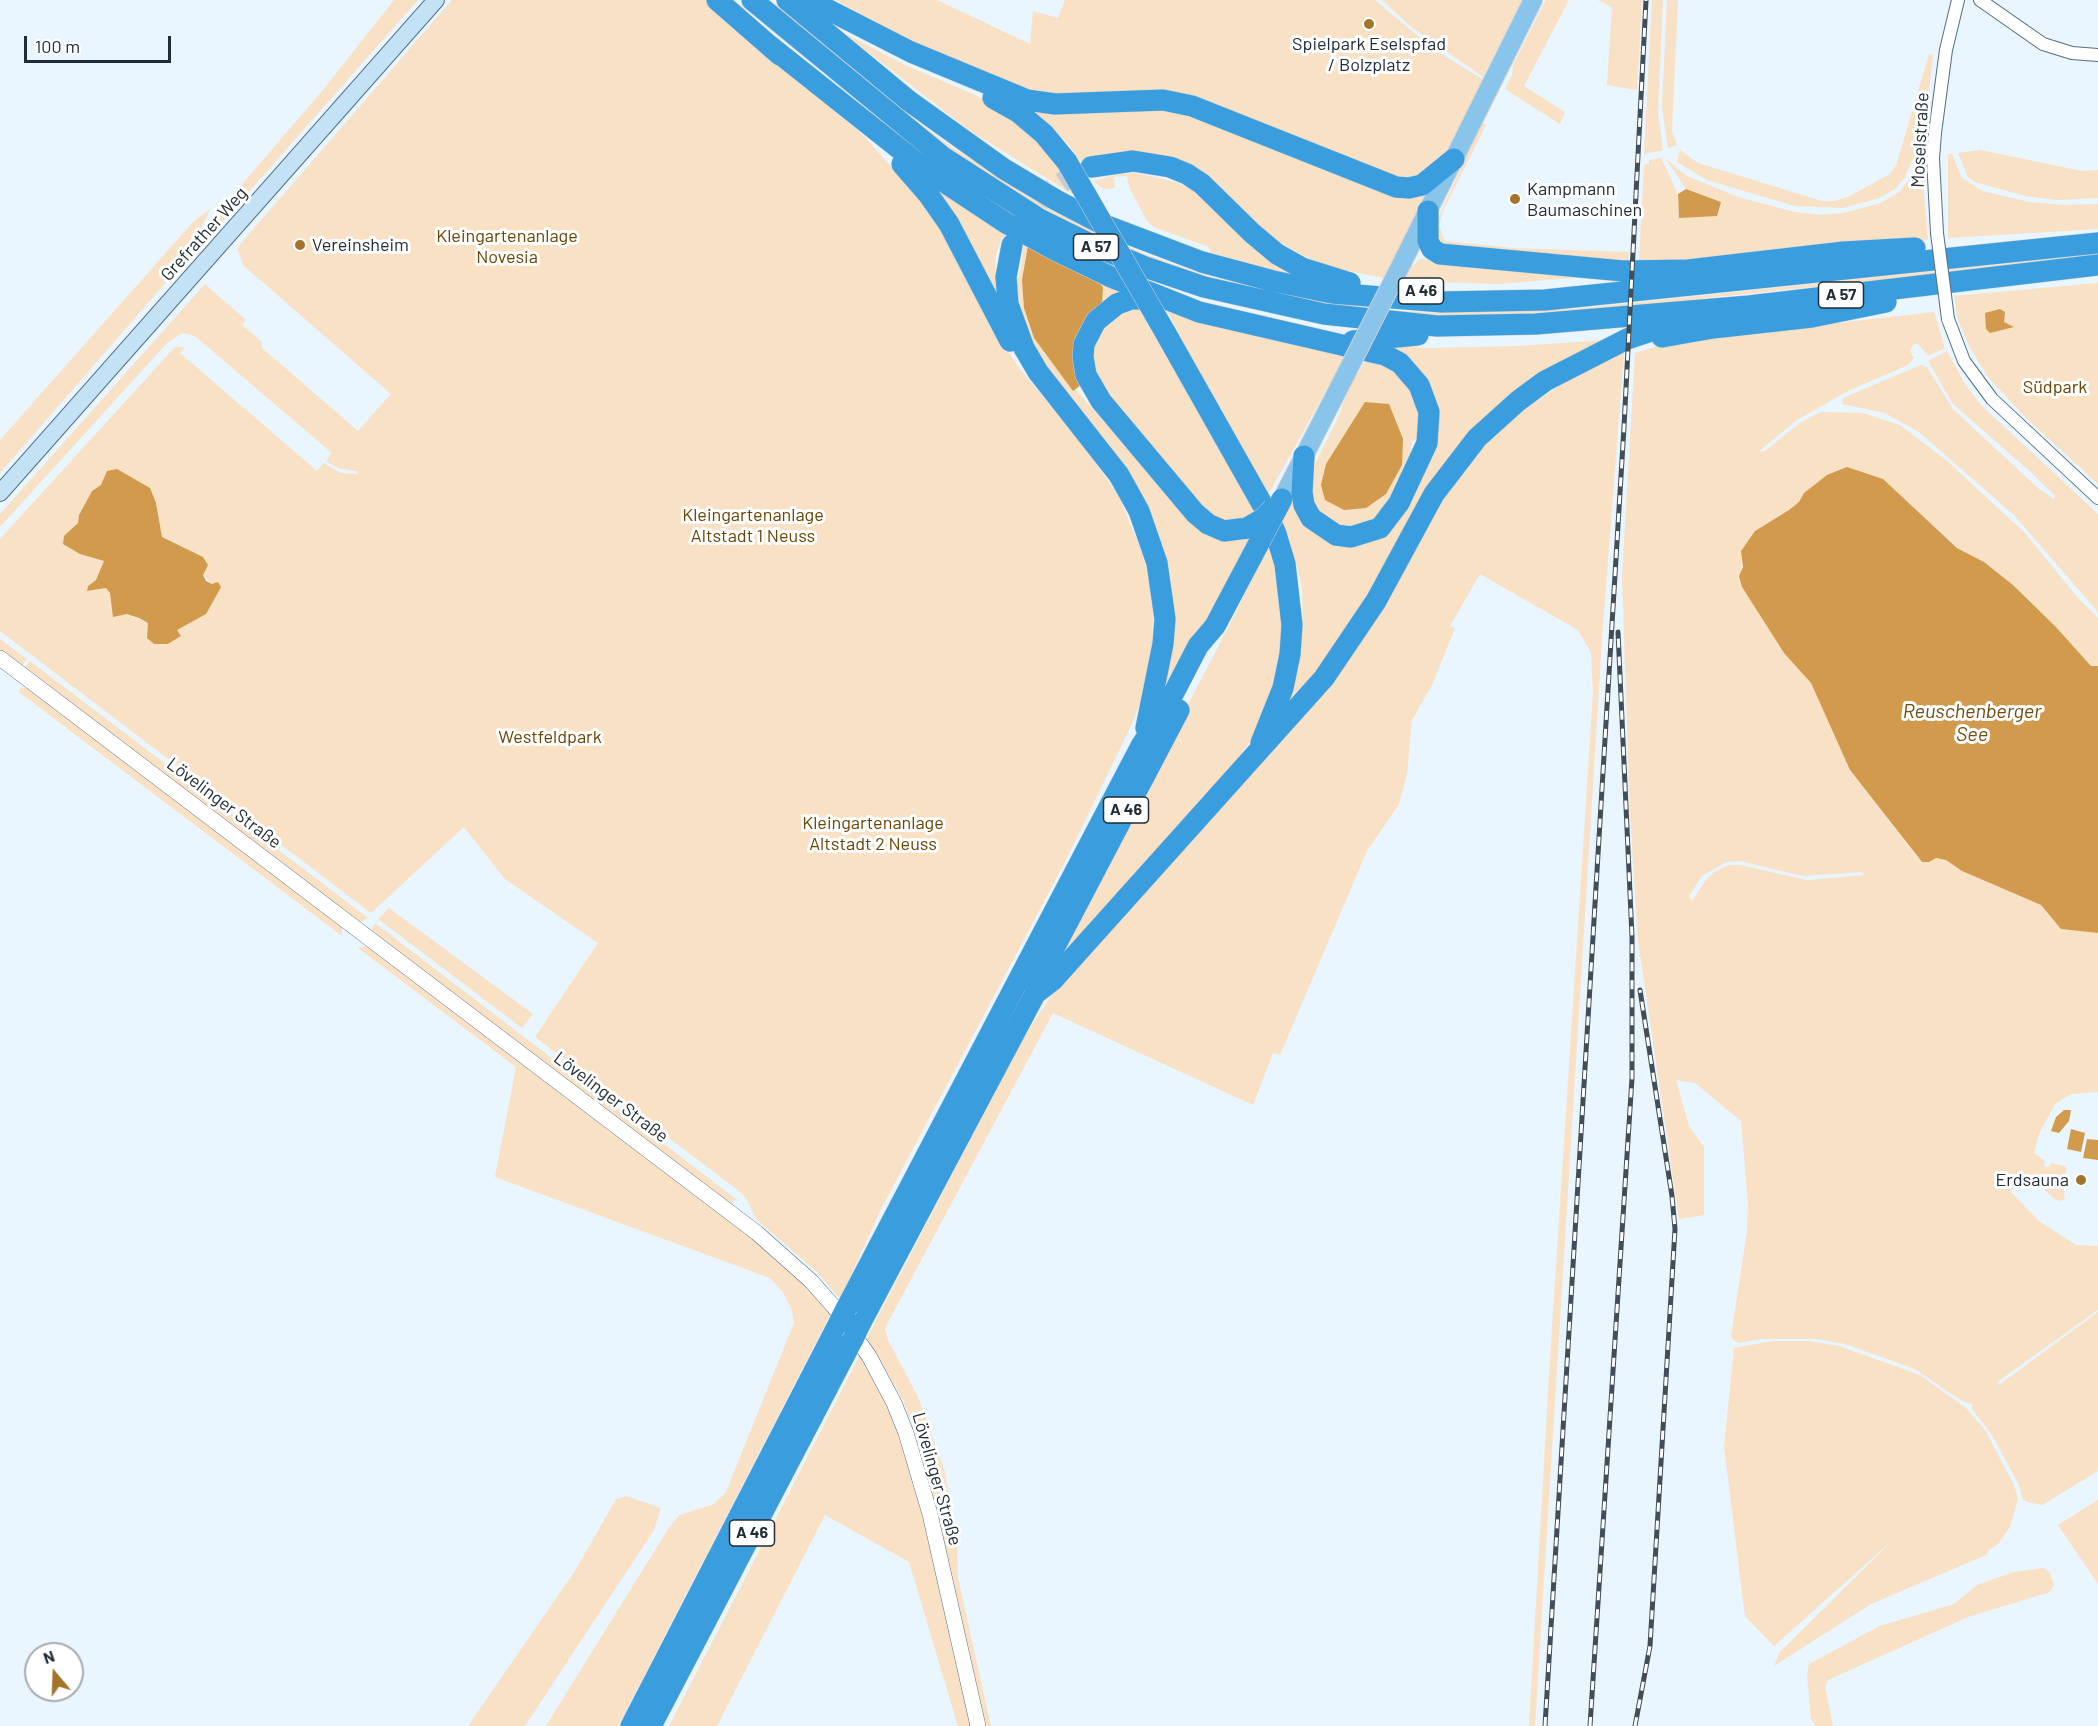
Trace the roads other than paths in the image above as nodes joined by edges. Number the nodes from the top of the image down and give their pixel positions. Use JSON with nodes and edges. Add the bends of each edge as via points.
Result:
{"nodes":[{"id":1,"x":436,"y":0,"type":"edge"},
{"id":2,"x":717,"y":0,"type":"edge"},
{"id":3,"x":752,"y":0,"type":"edge"},
{"id":4,"x":787,"y":0,"type":"edge"},
{"id":5,"x":808,"y":0,"type":"edge"},
{"id":6,"x":1533,"y":0,"type":"edge"},
{"id":7,"x":1958,"y":0,"type":"edge"},
{"id":8,"x":1980,"y":0,"type":"edge"},
{"id":9,"x":770,"y":46,"type":"junction"},
{"id":10,"x":2098,"y":55,"type":"edge"},
{"id":11,"x":1454,"y":159,"type":"junction"},
{"id":12,"x":1091,"y":167,"type":"tunnel mouth"},
{"id":13,"x":1428,"y":211,"type":"junction"},
{"id":14,"x":2098,"y":243,"type":"edge"},
{"id":15,"x":1012,"y":245,"type":"tunnel mouth"},
{"id":16,"x":1969,"y":256,"type":"junction"},
{"id":17,"x":2098,"y":265,"type":"edge"},
{"id":18,"x":2075,"y":268,"type":"junction"},
{"id":19,"x":1790,"y":275,"type":"junction"},
{"id":20,"x":1162,"y":298,"type":"junction"},
{"id":21,"x":1749,"y":306,"type":"junction"},
{"id":22,"x":1459,"y":326,"type":"junction"},
{"id":23,"x":1329,"y":341,"type":"junction"},
{"id":24,"x":1607,"y":351,"type":"junction"},
{"id":25,"x":1038,"y":372,"type":"junction"},
{"id":26,"x":1304,"y":456,"type":"junction"},
{"id":27,"x":1,"y":495,"type":"edge"},
{"id":28,"x":2098,"y":498,"type":"edge"},
{"id":29,"x":1282,"y":499,"type":"joint"},
{"id":30,"x":1254,"y":535,"type":"junction"},
{"id":31,"x":1215,"y":626,"type":"junction"},
{"id":32,"x":0,"y":658,"type":"edge"},
{"id":33,"x":1141,"y":746,"type":"junction"},
{"id":34,"x":1258,"y":749,"type":"junction"},
{"id":35,"x":1035,"y":994,"type":"junction"},
{"id":36,"x":849,"y":1323,"type":"junction"},
{"id":37,"x":630,"y":1726,"type":"edge"},
{"id":38,"x":651,"y":1726,"type":"edge"},
{"id":39,"x":978,"y":1726,"type":"edge"}],
"edges":[{"from":1,"to":27,"type":"main road","name":"Grefrather Weg"},
{"from":2,"to":9,"type":"highway"},
{"from":3,"to":22,"type":"highway","number":"A 57","via":[[943,158],[1031,214],[1090,244],[1155,270],[1265,303],[1381,322]]},
{"from":4,"to":19,"type":"highway","number":"A 57","via":[[909,101],[1015,175],[1102,224],[1152,245],[1241,273],[1332,293],[1393,300],[1490,303],[1609,295]]},
{"from":5,"to":11,"type":"highway","via":[[910,52],[1027,100],[1055,104],[1162,100],[1192,106],[1395,187],[1422,185]]},
{"from":5,"to":34,"type":"highway","bridge":true,"via":[[864,38],[1018,112],[1044,134],[1067,162],[1266,510],[1276,534],[1285,564],[1292,625],[1290,654],[1283,688]]},
{"from":6,"to":11,"type":"main road"},
{"from":7,"to":28,"type":"street","name":"Moselstraße","bridge":true,"via":[[1946,50],[1933,159],[1948,319],[1964,361],[1992,399]]},
{"from":8,"to":10,"type":"street","via":[[2043,44],[2072,53]]},
{"from":9,"to":20,"type":"highway","via":[[963,196],[1055,250]]},
{"from":9,"to":25,"type":"highway","via":[[908,169],[965,251],[1007,336],[1024,362]]},
{"from":11,"to":13,"type":"main road"},
{"from":12,"to":19,"type":"highway","number":"A 46","via":[[1133,161],[1187,174],[1277,254],[1326,278],[1372,288],[1534,292],[1752,271]]},
{"from":13,"to":16,"type":"highway","via":[[1428,241],[1440,254],[1611,270],[1688,270],[1844,252],[1921,248]]},
{"from":13,"to":26,"type":"main road","bridge":true},
{"from":14,"to":16,"type":"highway","number":"A 57"},
{"from":15,"to":25,"type":"highway","number":"A 46","via":[[1006,277],[1008,304],[1019,337]]},
{"from":16,"to":19,"type":"highway","number":"A 57"},
{"from":17,"to":18,"type":"highway","number":"A 57"},
{"from":18,"to":21,"type":"highway","number":"A 57"},
{"from":18,"to":24,"type":"highway","via":[[2051,280],[1902,298],[1812,317],[1684,332]]},
{"from":20,"to":23,"type":"highway","via":[[1244,324]]},
{"from":20,"to":30,"type":"highway","via":[[1131,299],[1096,321],[1084,344],[1086,375],[1101,401],[1195,513],[1224,531]]},
{"from":21,"to":22,"type":"highway","number":"A 57","via":[[1536,324]]},
{"from":21,"to":24,"type":"highway","via":[[1654,328]]},
{"from":22,"to":23,"type":"highway","via":[[1426,334]]},
{"from":23,"to":26,"type":"highway","via":[[1385,355],[1411,374],[1430,412],[1427,443],[1391,516],[1380,528],[1351,537],[1336,535],[1311,518],[1302,492]]},
{"from":24,"to":34,"type":"highway","via":[[1545,381],[1477,438],[1434,494],[1352,640],[1298,710]]},
{"from":25,"to":33,"type":"highway","number":"A 46","via":[[1119,475],[1139,511],[1155,554],[1162,592],[1163,644]]},
{"from":26,"to":29,"type":"main road"},
{"from":29,"to":30,"type":"highway","bridge":true},
{"from":30,"to":31,"type":"highway","number":"A 46"},
{"from":31,"to":33,"type":"highway","via":[[1198,646]]},
{"from":31,"to":35,"type":"highway","number":"A 46","via":[[1210,651],[1041,973]]},
{"from":32,"to":39,"type":"street","name":"Lövelinger Straße","via":[[757,1233],[811,1281],[869,1356],[906,1433],[930,1514]]},
{"from":33,"to":36,"type":"highway","number":"A 46"},
{"from":34,"to":35,"type":"highway","via":[[1053,980]]},
{"from":35,"to":36,"type":"highway","number":"A 46"},
{"from":36,"to":37,"type":"highway","number":"A 46"},
{"from":36,"to":38,"type":"highway","number":"A 46"}]}
